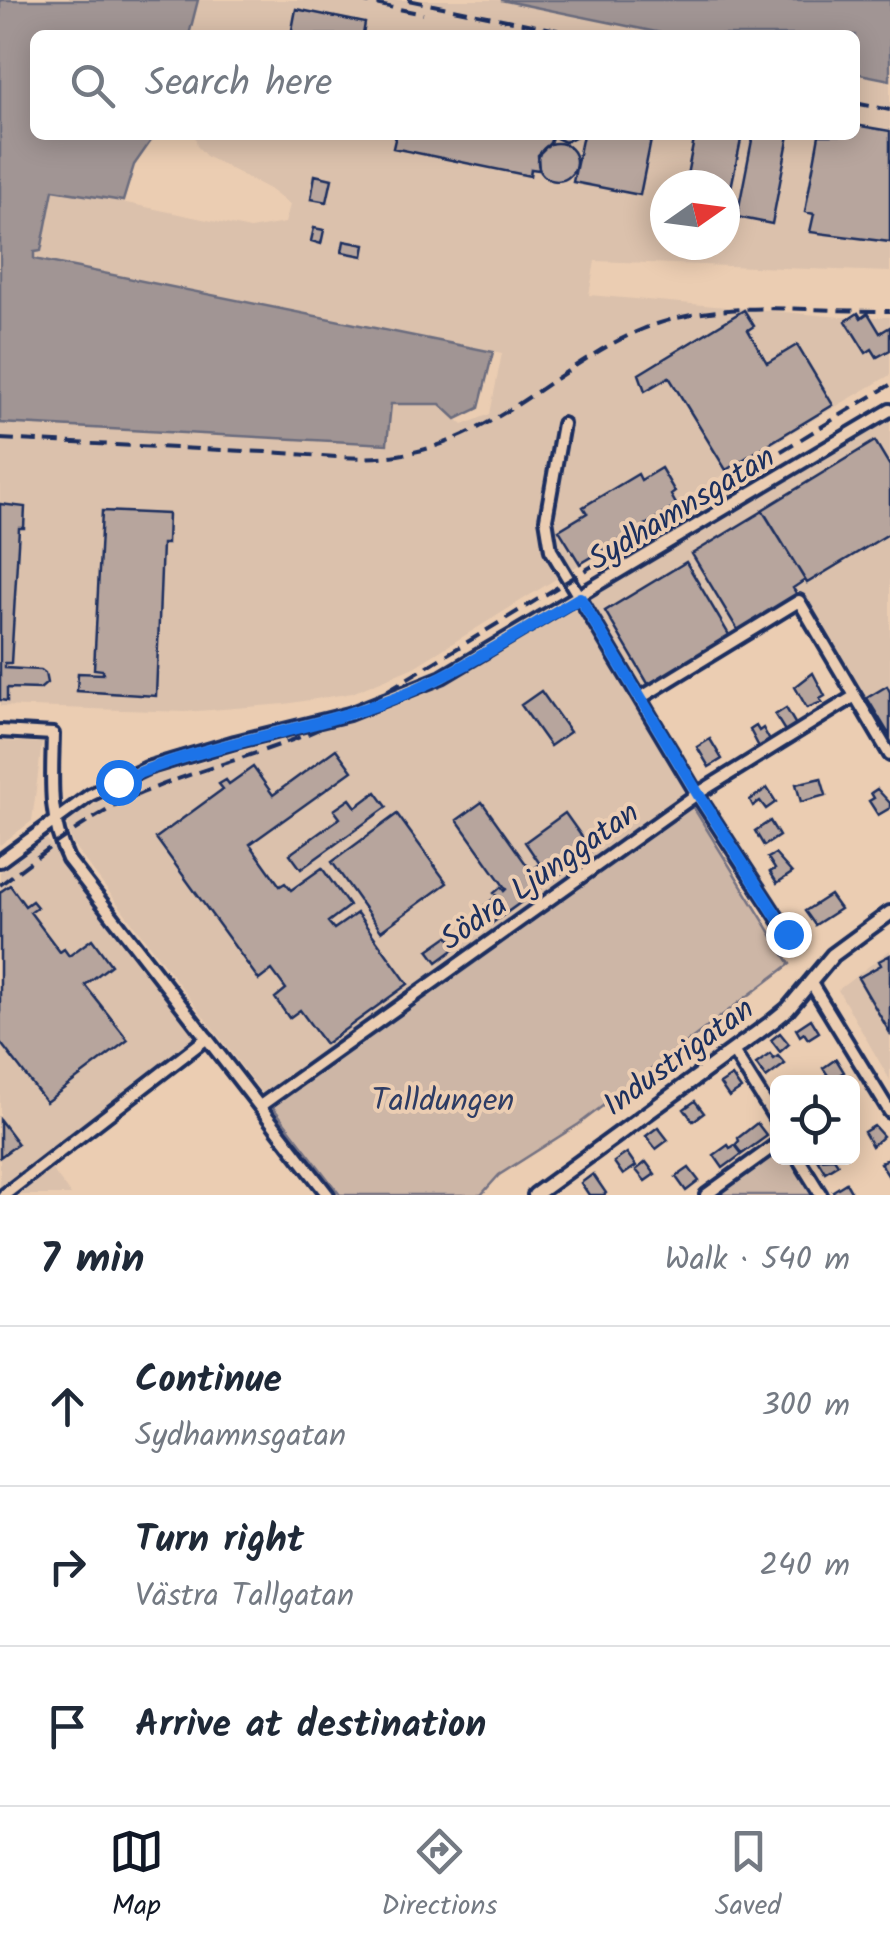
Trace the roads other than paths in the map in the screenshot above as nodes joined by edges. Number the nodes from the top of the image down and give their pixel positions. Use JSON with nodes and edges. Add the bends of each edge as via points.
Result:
{"nodes":[{"id":1,"x":890,"y":410,"type":"edge"},
{"id":2,"x":563,"y":424,"type":"dead end"},
{"id":3,"x":580,"y":598,"type":"junction"},
{"id":4,"x":855,"y":696,"type":"junction"},
{"id":5,"x":642,"y":697,"type":"junction"},
{"id":6,"x":0,"y":731,"type":"edge"},
{"id":7,"x":890,"y":755,"type":"edge"},
{"id":8,"x":698,"y":794,"type":"junction"},
{"id":9,"x":54,"y":820,"type":"junction"},
{"id":10,"x":0,"y":861,"type":"edge"},
{"id":11,"x":890,"y":913,"type":"edge"},
{"id":12,"x":788,"y":934,"type":"dead end"},
{"id":13,"x":811,"y":983,"type":"junction"},
{"id":14,"x":207,"y":1038,"type":"junction"},
{"id":15,"x":733,"y":1051,"type":"junction"},
{"id":16,"x":260,"y":1106,"type":"junction"},
{"id":17,"x":770,"y":1110,"type":"edge"},
{"id":18,"x":890,"y":1112,"type":"edge"},
{"id":19,"x":770,"y":1149,"type":"edge"},
{"id":20,"x":802,"y":1165,"type":"edge"},
{"id":21,"x":4,"y":1195,"type":"edge"},
{"id":22,"x":328,"y":1195,"type":"edge"},
{"id":23,"x":535,"y":1195,"type":"edge"},
{"id":24,"x":706,"y":1195,"type":"edge"},
{"id":25,"x":820,"y":1195,"type":"edge"}],
"edges":[{"from":1,"to":3,"type":"street","name":"Sydhamnsgatan"},
{"from":2,"to":3,"type":"street","via":[[546,532]]},
{"from":3,"to":5,"type":"street"},
{"from":3,"to":9,"type":"street","name":"Sydhamnsgatan","via":[[420,688],[350,714],[147,768]]},
{"from":4,"to":5,"type":"street","via":[[798,601]]},
{"from":4,"to":7,"type":"street"},
{"from":4,"to":8,"type":"street","name":"Södra Ljunggatan"},
{"from":5,"to":8,"type":"street"},
{"from":6,"to":9,"type":"street","via":[[54,734]]},
{"from":8,"to":12,"type":"street"},
{"from":8,"to":16,"type":"street","name":"Södra Ljunggatan"},
{"from":9,"to":10,"type":"street","name":"Sydhamnsgatan"},
{"from":9,"to":14,"type":"street","via":[[68,859]]},
{"from":11,"to":13,"type":"street","name":"Industrigatan","via":[[833,955]]},
{"from":13,"to":15,"type":"street","name":"Industrigatan"},
{"from":13,"to":18,"type":"street"},
{"from":14,"to":16,"type":"street"},
{"from":14,"to":21,"type":"street"},
{"from":15,"to":17,"type":"street"},
{"from":15,"to":23,"type":"street","name":"Industrigatan"},
{"from":16,"to":22,"type":"street"},
{"from":19,"to":24,"type":"street"},
{"from":20,"to":25,"type":"street"}]}
